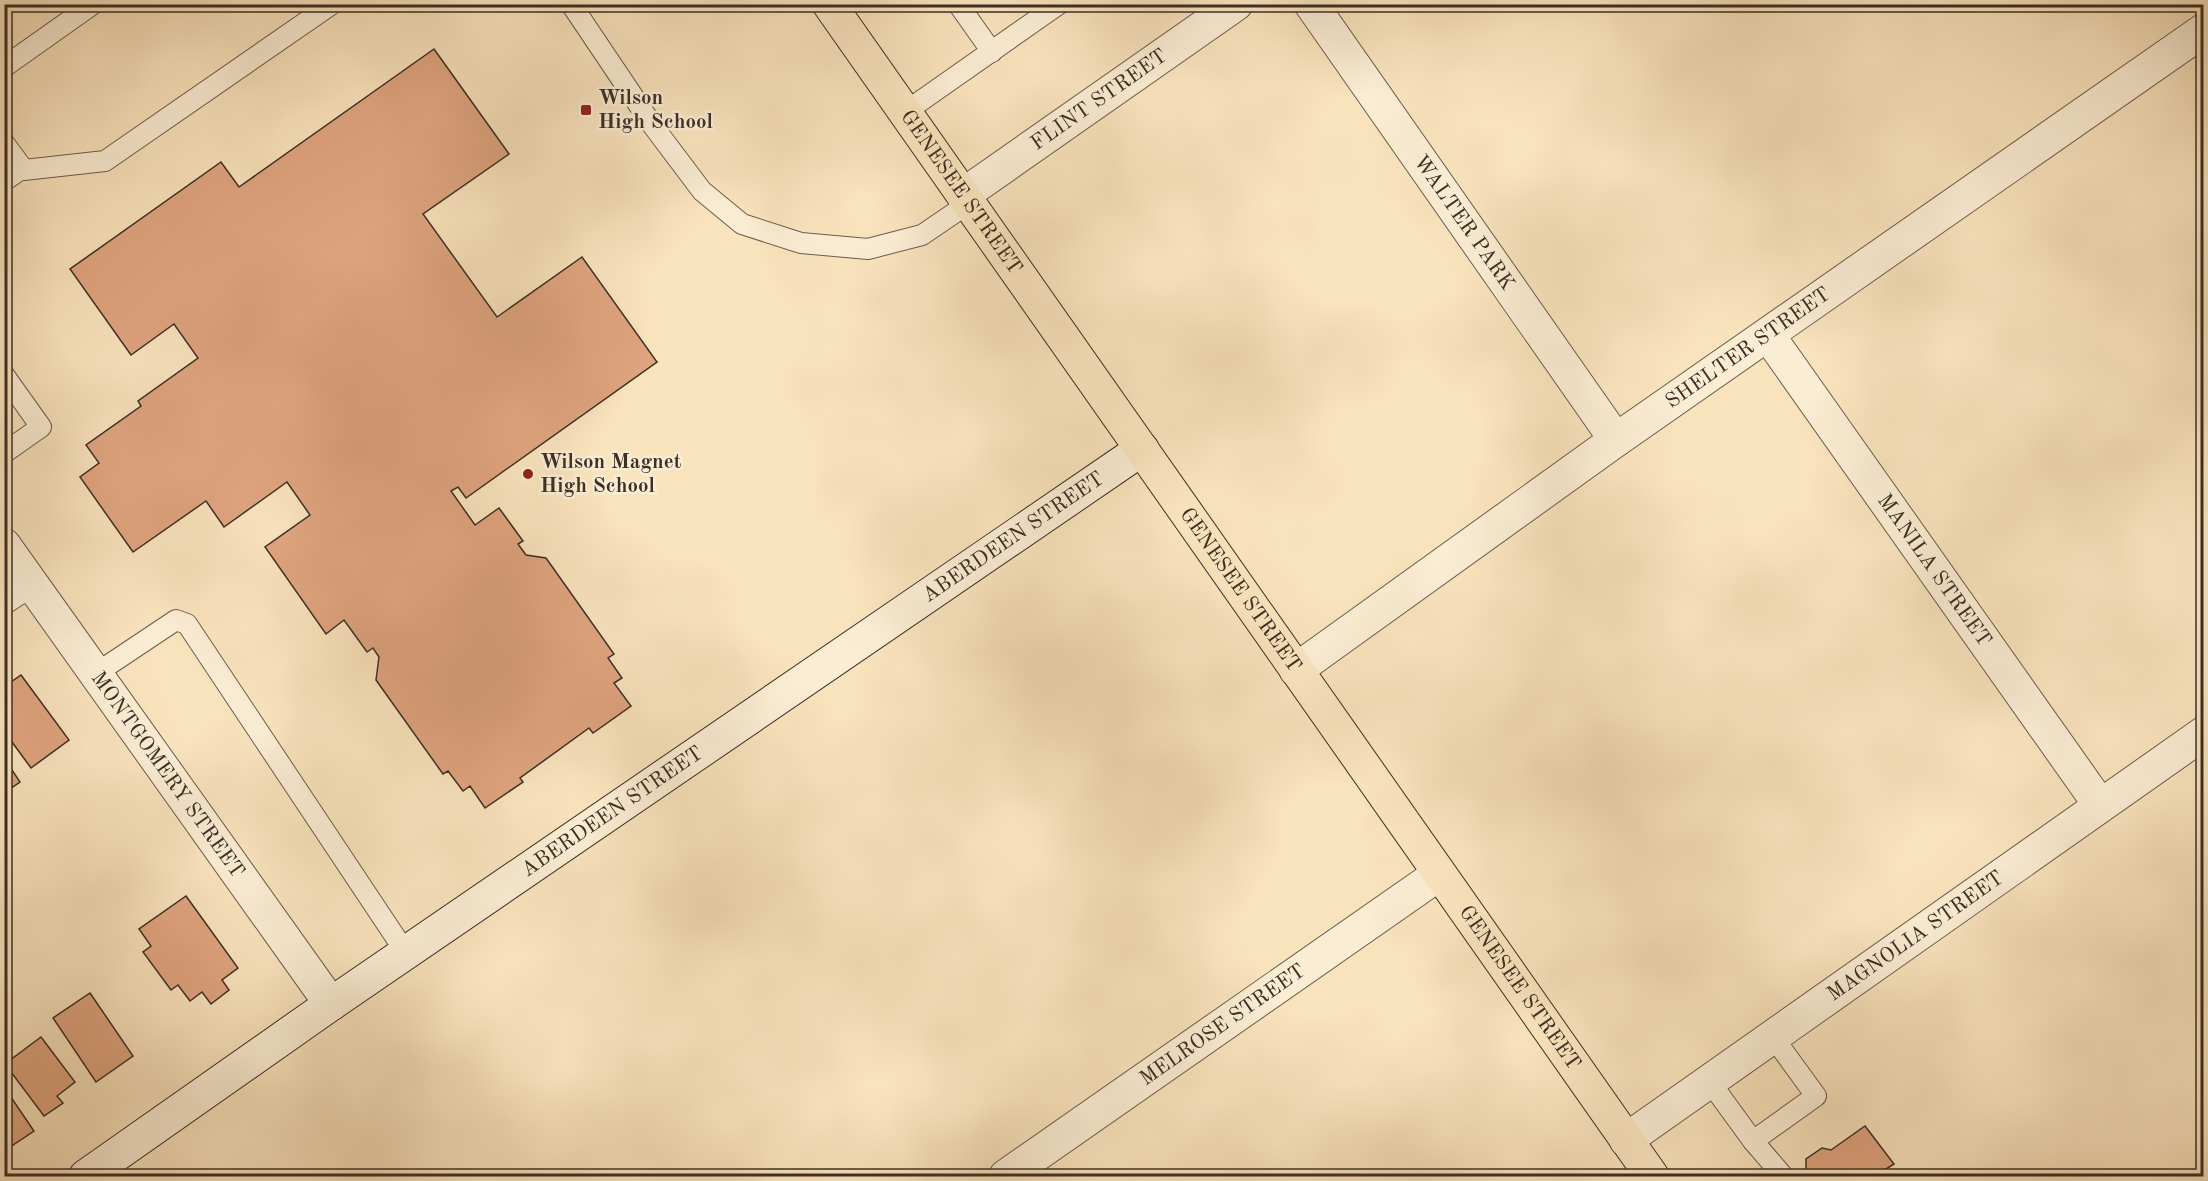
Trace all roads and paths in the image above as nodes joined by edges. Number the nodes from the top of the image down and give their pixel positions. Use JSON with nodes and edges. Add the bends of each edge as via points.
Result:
{"nodes":[{"id":1,"x":93,"y":4,"type":"edge"},
{"id":2,"x":332,"y":4,"type":"edge"},
{"id":3,"x":571,"y":4,"type":"edge"},
{"id":4,"x":828,"y":4,"type":"edge"},
{"id":5,"x":958,"y":4,"type":"edge"},
{"id":6,"x":1059,"y":4,"type":"edge"},
{"id":7,"x":1236,"y":4,"type":"edge"},
{"id":8,"x":1311,"y":4,"type":"edge"},
{"id":9,"x":2204,"y":30,"type":"edge"},
{"id":10,"x":992,"y":52,"type":"junction"},
{"id":11,"x":4,"y":67,"type":"edge"},
{"id":12,"x":905,"y":112,"type":"junction"},
{"id":13,"x":4,"y":143,"type":"edge"},
{"id":14,"x":23,"y":168,"type":"junction"},
{"id":15,"x":4,"y":181,"type":"edge"},
{"id":16,"x":966,"y":199,"type":"junction"},
{"id":17,"x":1768,"y":335,"type":"junction"},
{"id":18,"x":4,"y":375,"type":"edge"},
{"id":19,"x":1616,"y":440,"type":"junction"},
{"id":20,"x":1142,"y":449,"type":"junction"},
{"id":21,"x":4,"y":453,"type":"edge"},
{"id":22,"x":4,"y":545,"type":"edge"},
{"id":23,"x":16,"y":589,"type":"edge"},
{"id":24,"x":1296,"y":670,"type":"junction"},
{"id":25,"x":94,"y":674,"type":"junction"},
{"id":26,"x":2204,"y":733,"type":"edge"},
{"id":27,"x":2100,"y":805,"type":"junction"},
{"id":28,"x":1439,"y":874,"type":"junction"},
{"id":29,"x":406,"y":953,"type":"junction"},
{"id":30,"x":331,"y":1004,"type":"junction"},
{"id":31,"x":1773,"y":1037,"type":"junction"},
{"id":32,"x":1710,"y":1082,"type":"junction"},
{"id":33,"x":1626,"y":1140,"type":"junction"},
{"id":34,"x":1753,"y":1141,"type":"junction"},
{"id":35,"x":86,"y":1176,"type":"edge"},
{"id":36,"x":1006,"y":1176,"type":"edge"},
{"id":37,"x":1652,"y":1176,"type":"edge"},
{"id":38,"x":1782,"y":1176,"type":"edge"}],
"edges":[{"from":1,"to":11,"type":"lane"},
{"from":2,"to":14,"type":"lane","via":[[105,161]]},
{"from":3,"to":16,"type":"lane","via":[[702,191],[742,224],[801,243],[868,249],[922,235]]},
{"from":4,"to":12,"type":"main road","name":"GENESEE STREET"},
{"from":5,"to":10,"type":"lane"},
{"from":6,"to":10,"type":"lane"},
{"from":7,"to":16,"type":"street","name":"FLINT STREET"},
{"from":8,"to":19,"type":"street","name":"WALTER PARK"},
{"from":9,"to":17,"type":"street","name":"SHELTER STREET"},
{"from":10,"to":12,"type":"lane"},
{"from":12,"to":16,"type":"main road","name":"GENESEE STREET"},
{"from":13,"to":14,"type":"lane"},
{"from":14,"to":15,"type":"lane"},
{"from":16,"to":20,"type":"main road","name":"GENESEE STREET"},
{"from":17,"to":19,"type":"street","name":"SHELTER STREET"},
{"from":17,"to":27,"type":"street","name":"MANILA STREET"},
{"from":18,"to":21,"type":"lane","via":[[41,427]]},
{"from":19,"to":24,"type":"street","name":"SHELTER STREET"},
{"from":20,"to":24,"type":"main road","name":"GENESEE STREET"},
{"from":20,"to":29,"type":"street","name":"ABERDEEN STREET"},
{"from":22,"to":23,"type":"street","name":"MONTGOMERY STREET"},
{"from":23,"to":25,"type":"street","name":"MONTGOMERY STREET"},
{"from":24,"to":28,"type":"main road","name":"GENESEE STREET"},
{"from":25,"to":29,"type":"lane","via":[[176,620],[187,624]]},
{"from":25,"to":30,"type":"street","name":"MONTGOMERY STREET"},
{"from":26,"to":27,"type":"street","name":"MAGNOLIA STREET"},
{"from":27,"to":31,"type":"street","name":"MAGNOLIA STREET"},
{"from":28,"to":33,"type":"main road","name":"GENESEE STREET"},
{"from":28,"to":36,"type":"street","name":"MELROSE STREET"},
{"from":29,"to":30,"type":"street","name":"ABERDEEN STREET"},
{"from":30,"to":35,"type":"street","name":"ABERDEEN STREET"},
{"from":31,"to":32,"type":"street","name":"MAGNOLIA STREET"},
{"from":31,"to":34,"type":"lane","via":[[1816,1096]]},
{"from":32,"to":33,"type":"street","name":"MAGNOLIA STREET"},
{"from":32,"to":34,"type":"lane"},
{"from":33,"to":37,"type":"main road","name":"GENESEE STREET"},
{"from":34,"to":38,"type":"lane"}]}
